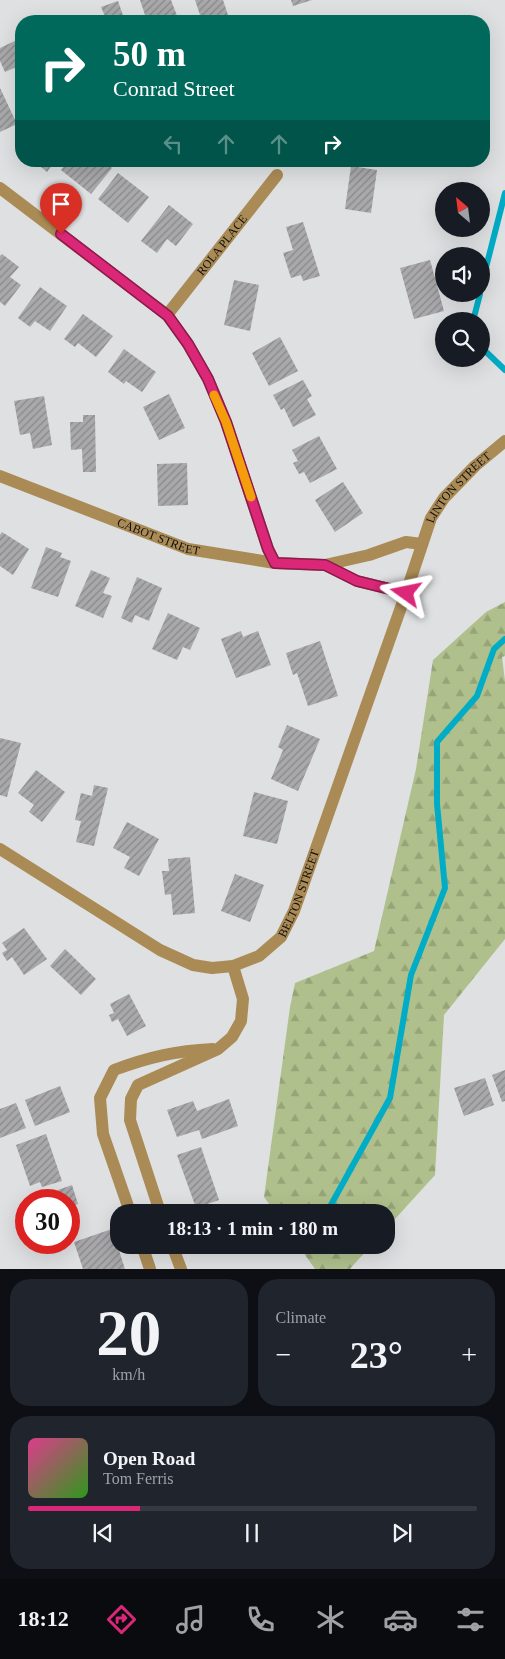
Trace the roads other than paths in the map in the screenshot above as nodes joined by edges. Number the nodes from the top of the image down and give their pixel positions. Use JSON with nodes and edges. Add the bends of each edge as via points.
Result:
{"nodes":[{"id":1,"x":277,"y":176,"type":"dead end"},
{"id":2,"x":0,"y":188,"type":"edge"},
{"id":3,"x":168,"y":316,"type":"junction"},
{"id":4,"x":505,"y":440,"type":"edge"},
{"id":5,"x":0,"y":476,"type":"edge"},
{"id":6,"x":422,"y":544,"type":"junction"},
{"id":7,"x":275,"y":563,"type":"junction"},
{"id":8,"x":325,"y":565,"type":"junction"},
{"id":9,"x":406,"y":593,"type":"junction"},
{"id":10,"x":0,"y":849,"type":"edge"},
{"id":11,"x":233,"y":966,"type":"junction"},
{"id":12,"x":218,"y":1049,"type":"junction"},
{"id":13,"x":127,"y":1204,"type":"edge"},
{"id":14,"x":157,"y":1204,"type":"edge"},
{"id":15,"x":145,"y":1254,"type":"edge"},
{"id":16,"x":175,"y":1254,"type":"edge"},
{"id":17,"x":150,"y":1269,"type":"edge"},
{"id":18,"x":181,"y":1269,"type":"edge"}],
"edges":[{"from":1,"to":3,"type":"street","name":"ROLA PLACE"},
{"from":2,"to":3,"type":"street"},
{"from":3,"to":7,"type":"street","via":[[208,379]]},
{"from":4,"to":6,"type":"street","name":"LINTON STREET","via":[[474,466],[444,498],[431,518]]},
{"from":5,"to":7,"type":"street","name":"CABOT STREET","via":[[188,549]]},
{"from":6,"to":8,"type":"street","name":"CABOT STREET","via":[[406,542]]},
{"from":6,"to":9,"type":"street","name":"BELTON STREET"},
{"from":7,"to":8,"type":"street","name":"CABOT STREET"},
{"from":8,"to":9,"type":"street","name":"CABOT STREET","via":[[357,581]]},
{"from":9,"to":11,"type":"street","name":"BELTON STREET","via":[[294,911],[281,937],[259,956]]},
{"from":10,"to":11,"type":"street","name":"BELTON STREET","via":[[160,950],[192,965],[212,968]]},
{"from":11,"to":12,"type":"street","via":[[243,999],[241,1020],[232,1036]]},
{"from":12,"to":13,"type":"street","via":[[185,1050],[142,1059],[114,1070],[100,1098],[103,1134]]},
{"from":12,"to":14,"type":"street","via":[[138,1085],[131,1099],[130,1120]]},
{"from":15,"to":17,"type":"street"},
{"from":16,"to":18,"type":"street"}]}
